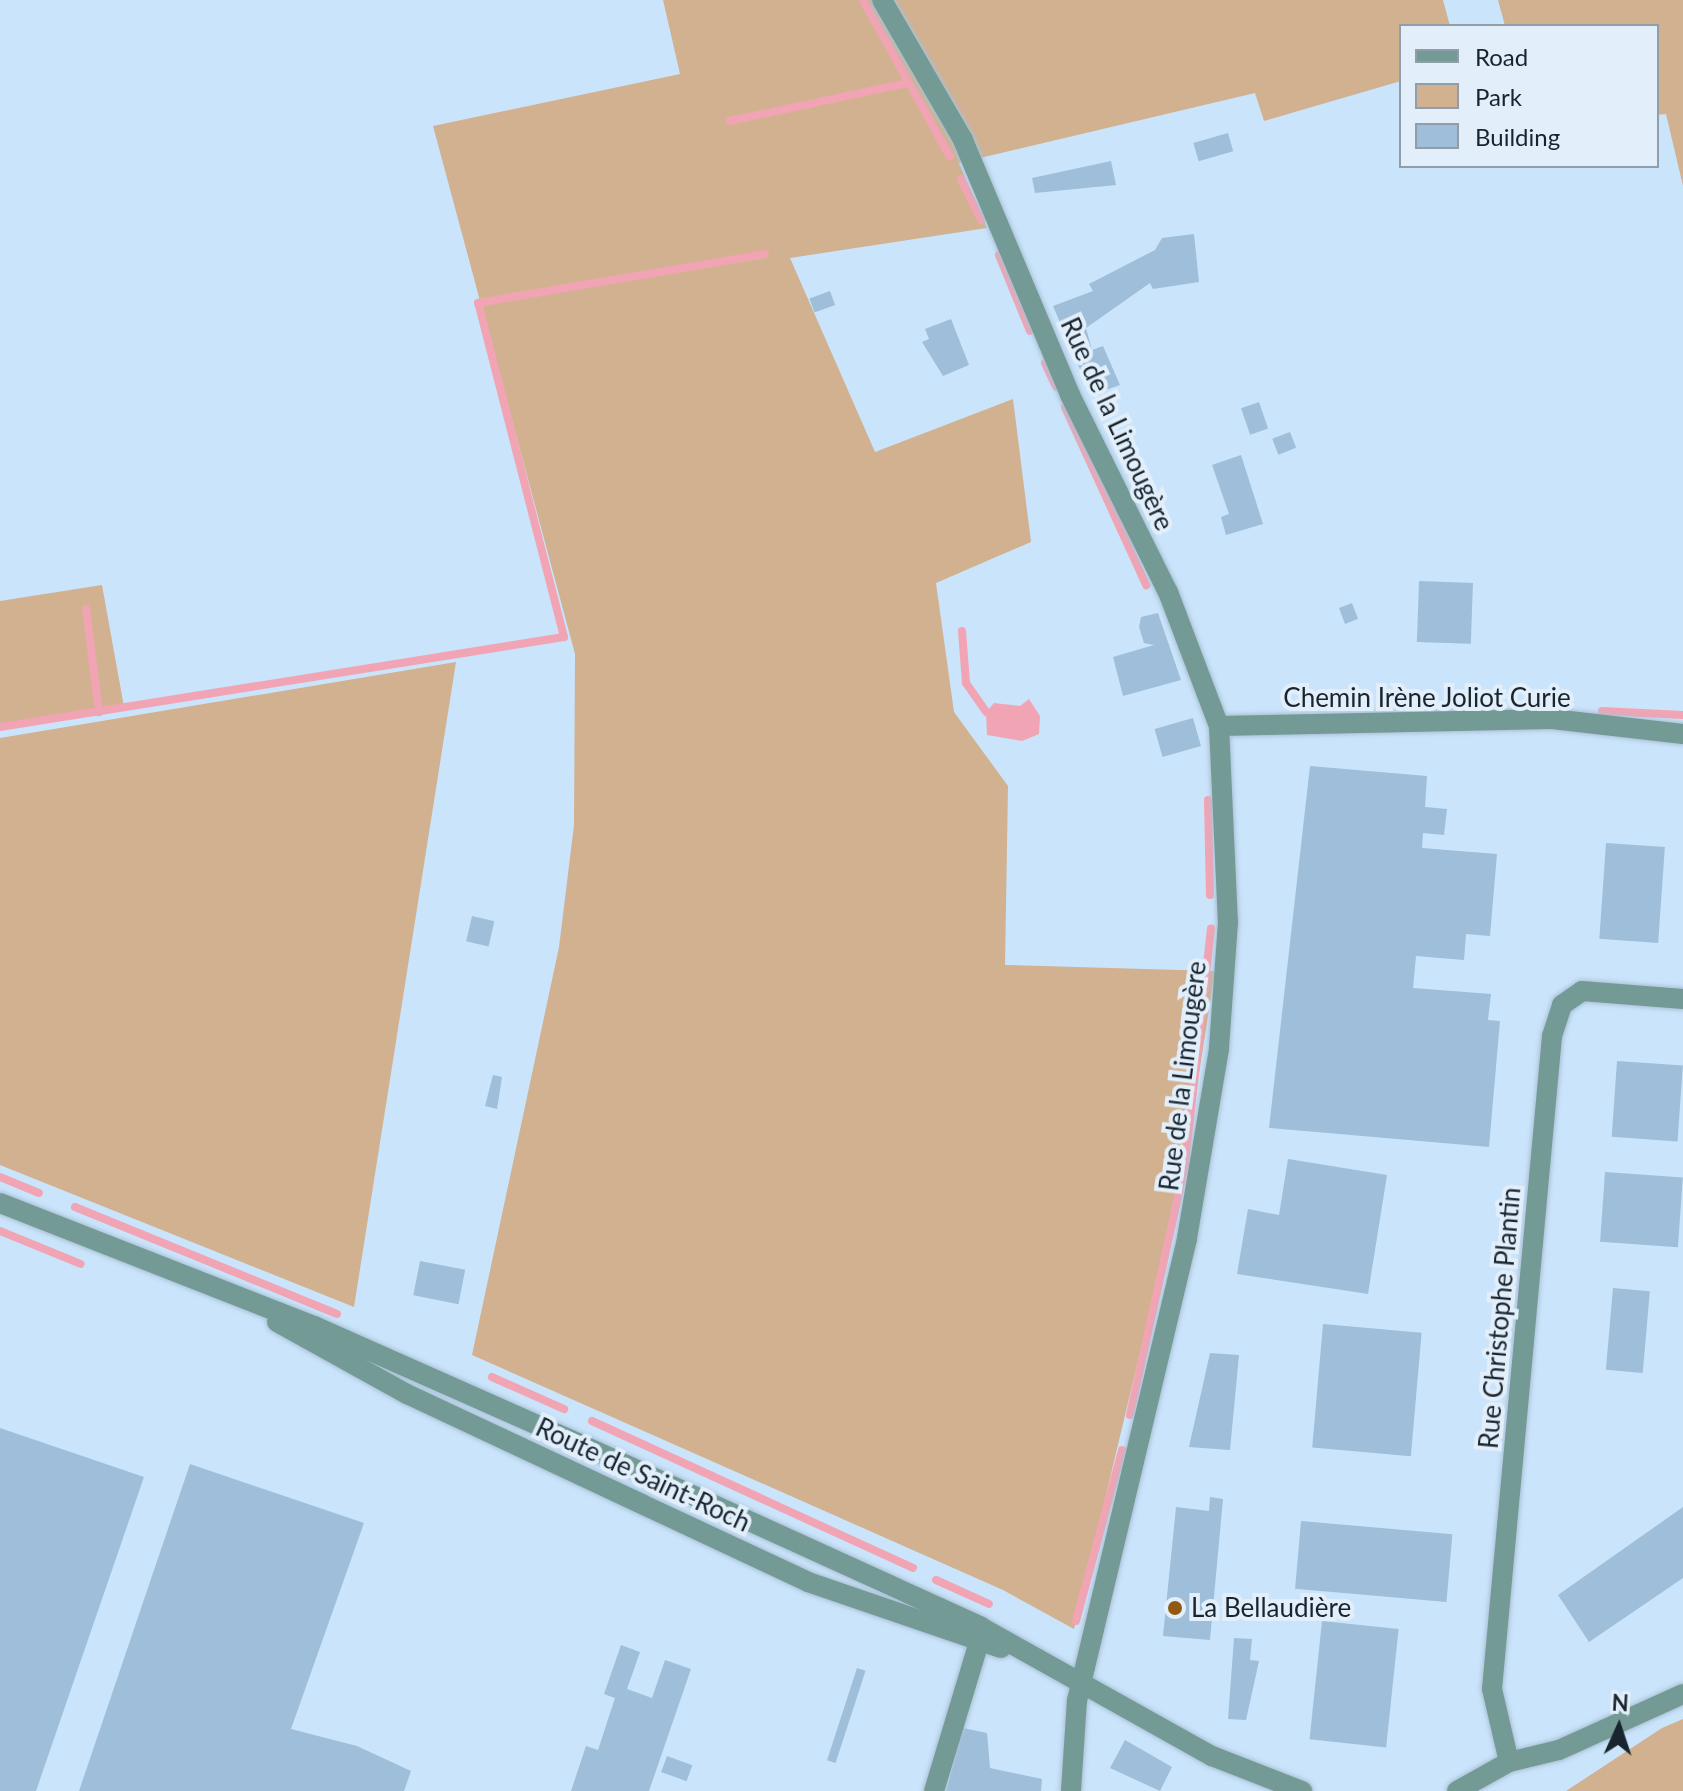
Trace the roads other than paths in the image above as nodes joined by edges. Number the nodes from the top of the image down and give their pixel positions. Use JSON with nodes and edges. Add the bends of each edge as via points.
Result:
{"nodes":[{"id":1,"x":882,"y":0,"type":"edge"},
{"id":2,"x":1219,"y":726,"type":"junction"},
{"id":3,"x":1683,"y":734,"type":"edge"},
{"id":4,"x":1683,"y":999,"type":"edge"},
{"id":5,"x":0,"y":1203,"type":"edge"},
{"id":6,"x":264,"y":1312,"type":"junction"},
{"id":7,"x":979,"y":1642,"type":"junction"},
{"id":8,"x":1016,"y":1651,"type":"junction"},
{"id":9,"x":1079,"y":1689,"type":"junction"},
{"id":10,"x":1683,"y":1694,"type":"edge"},
{"id":11,"x":1509,"y":1762,"type":"junction"},
{"id":12,"x":1271,"y":1787,"type":"edge"},
{"id":13,"x":934,"y":1791,"type":"edge"},
{"id":14,"x":1071,"y":1791,"type":"edge"},
{"id":15,"x":1302,"y":1791,"type":"edge"},
{"id":16,"x":1457,"y":1791,"type":"edge"}],
"edges":[{"from":1,"to":2,"type":"street","name":"Rue de la Limougère","via":[[974,165],[1070,395],[1168,592]]},
{"from":2,"to":3,"type":"street","name":"Chemin Irène Joliot Curie","via":[[1552,719]]},
{"from":2,"to":9,"type":"street","name":"Rue de la Limougère","via":[[1228,922],[1219,1049],[1187,1239]]},
{"from":4,"to":11,"type":"street","name":"Rue Christophe Plantin","via":[[1582,991],[1562,1005],[1552,1036],[1492,1689]]},
{"from":5,"to":6,"type":"street","name":"Route de Saint-Roch"},
{"from":6,"to":7,"type":"street","name":"Route de Saint-Roch","via":[[407,1394],[808,1582]]},
{"from":6,"to":8,"type":"street","name":"Route de Saint-Roch","via":[[314,1326],[621,1462],[981,1627]]},
{"from":7,"to":8,"type":"street","name":"Route de Saint-Roch"},
{"from":7,"to":13,"type":"street"},
{"from":8,"to":9,"type":"street","name":"Route de Saint-Roch"},
{"from":9,"to":12,"type":"street","name":"Route de Saint-Roch"},
{"from":9,"to":14,"type":"street","name":"Rue de la Limougère"},
{"from":10,"to":11,"type":"street","via":[[1559,1750]]},
{"from":11,"to":16,"type":"street"},
{"from":12,"to":15,"type":"street","name":"Route de Saint-Roch"}]}
